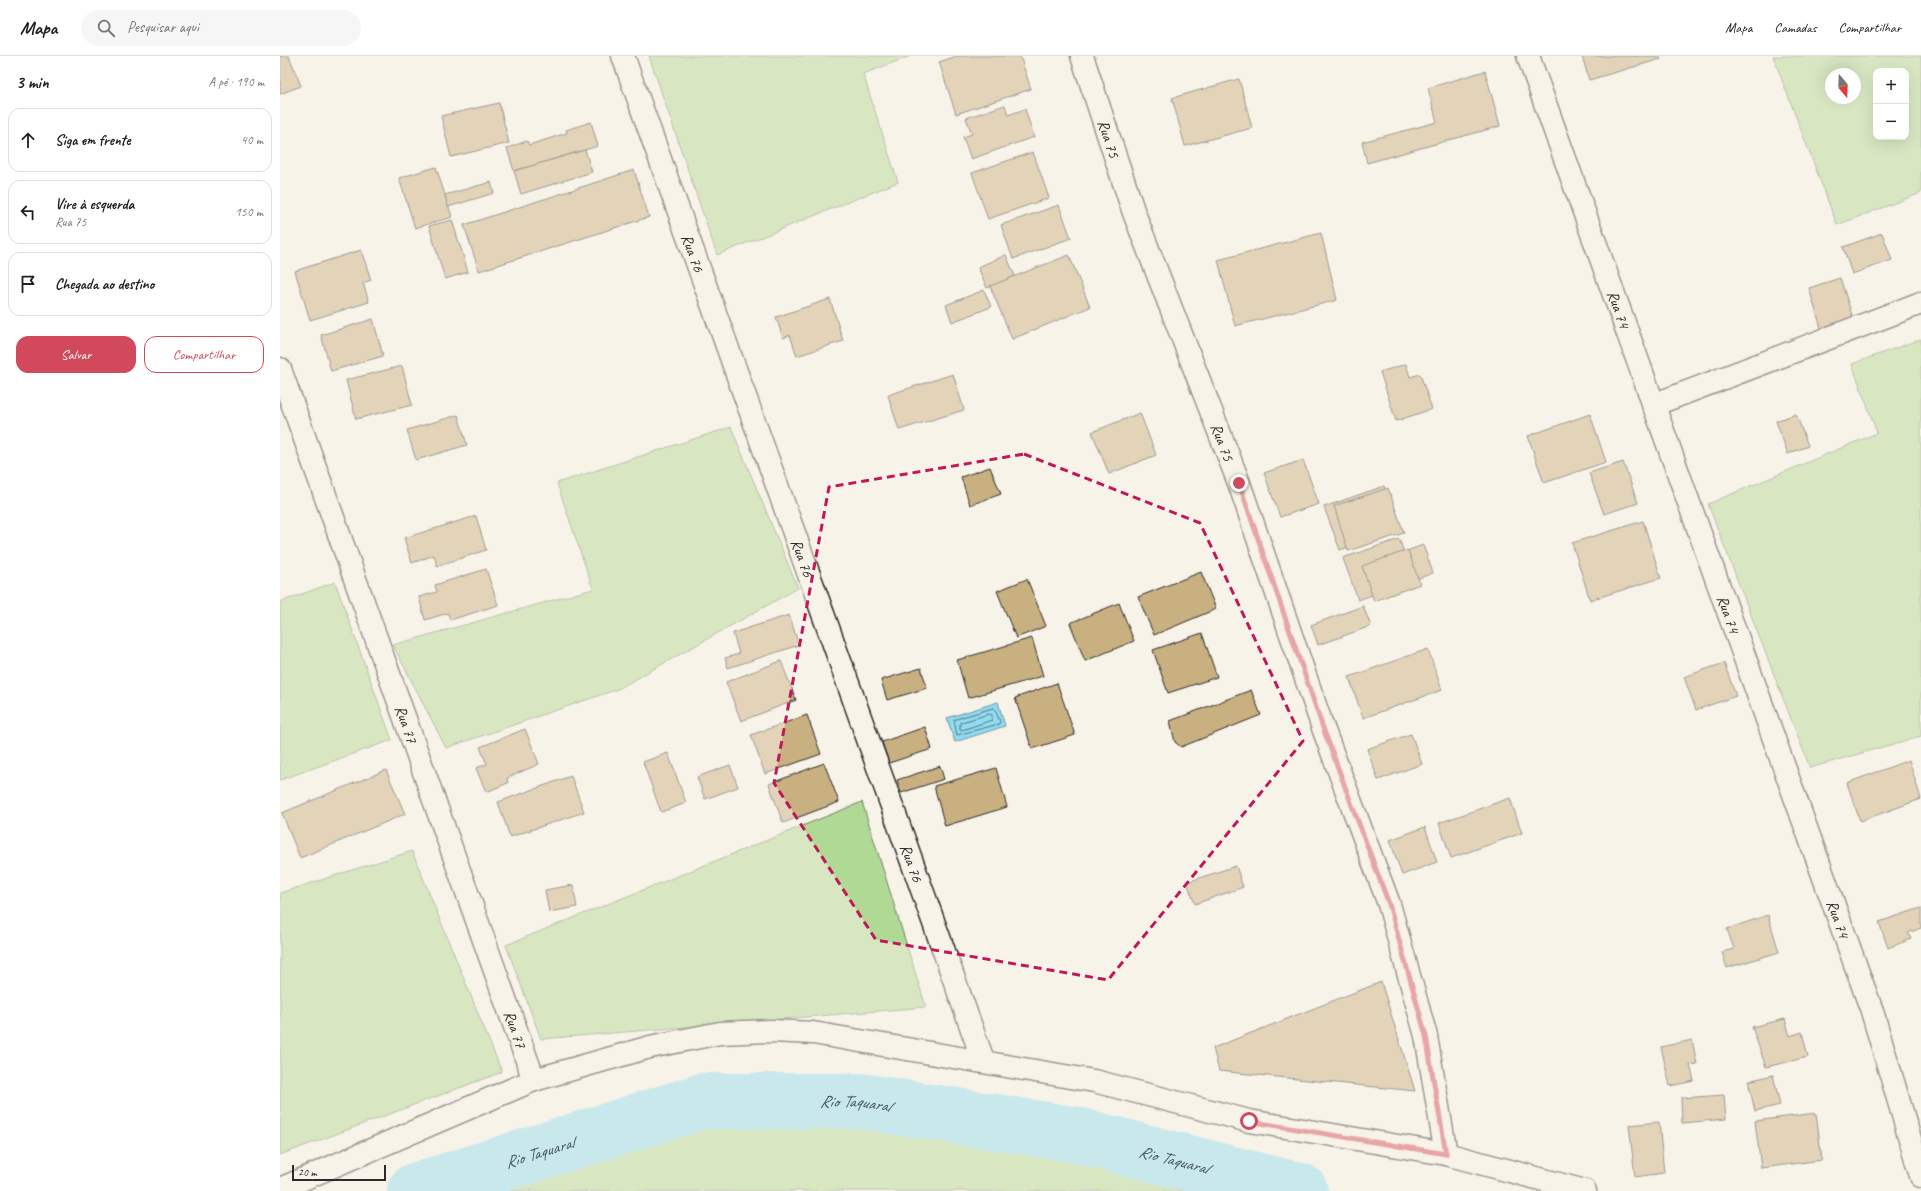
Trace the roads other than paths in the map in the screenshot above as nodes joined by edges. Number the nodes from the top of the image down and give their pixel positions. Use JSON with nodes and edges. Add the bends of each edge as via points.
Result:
{"nodes":[{"id":1,"x":623,"y":56,"type":"edge"},
{"id":2,"x":1082,"y":56,"type":"edge"},
{"id":3,"x":1528,"y":56,"type":"edge"},
{"id":4,"x":1921,"y":303,"type":"edge"},
{"id":5,"x":280,"y":369,"type":"edge"},
{"id":6,"x":1653,"y":405,"type":"junction"},
{"id":7,"x":983,"y":1060,"type":"junction"},
{"id":8,"x":534,"y":1080,"type":"junction"},
{"id":9,"x":1446,"y":1154,"type":"junction"},
{"id":10,"x":1921,"y":1176,"type":"edge"},
{"id":11,"x":280,"y":1189,"type":"edge"},
{"id":12,"x":1585,"y":1191,"type":"edge"}],
"edges":[{"from":1,"to":7,"type":"street","name":"Rua 76"},
{"from":2,"to":9,"type":"street","name":"Rua 75","via":[[1134,213],[1239,483],[1323,728],[1389,904],[1426,1036]]},
{"from":3,"to":6,"type":"street","name":"Rua 74"},
{"from":4,"to":6,"type":"street"},
{"from":5,"to":8,"type":"street","name":"Rua 77"},
{"from":6,"to":10,"type":"street","name":"Rua 74","via":[[1872,1011]]},
{"from":7,"to":8,"type":"street","via":[[812,1033],[742,1032],[720,1033],[650,1047]]},
{"from":7,"to":9,"type":"street","via":[[1094,1080],[1249,1121]]},
{"from":8,"to":11,"type":"street"},
{"from":9,"to":12,"type":"street"}]}
